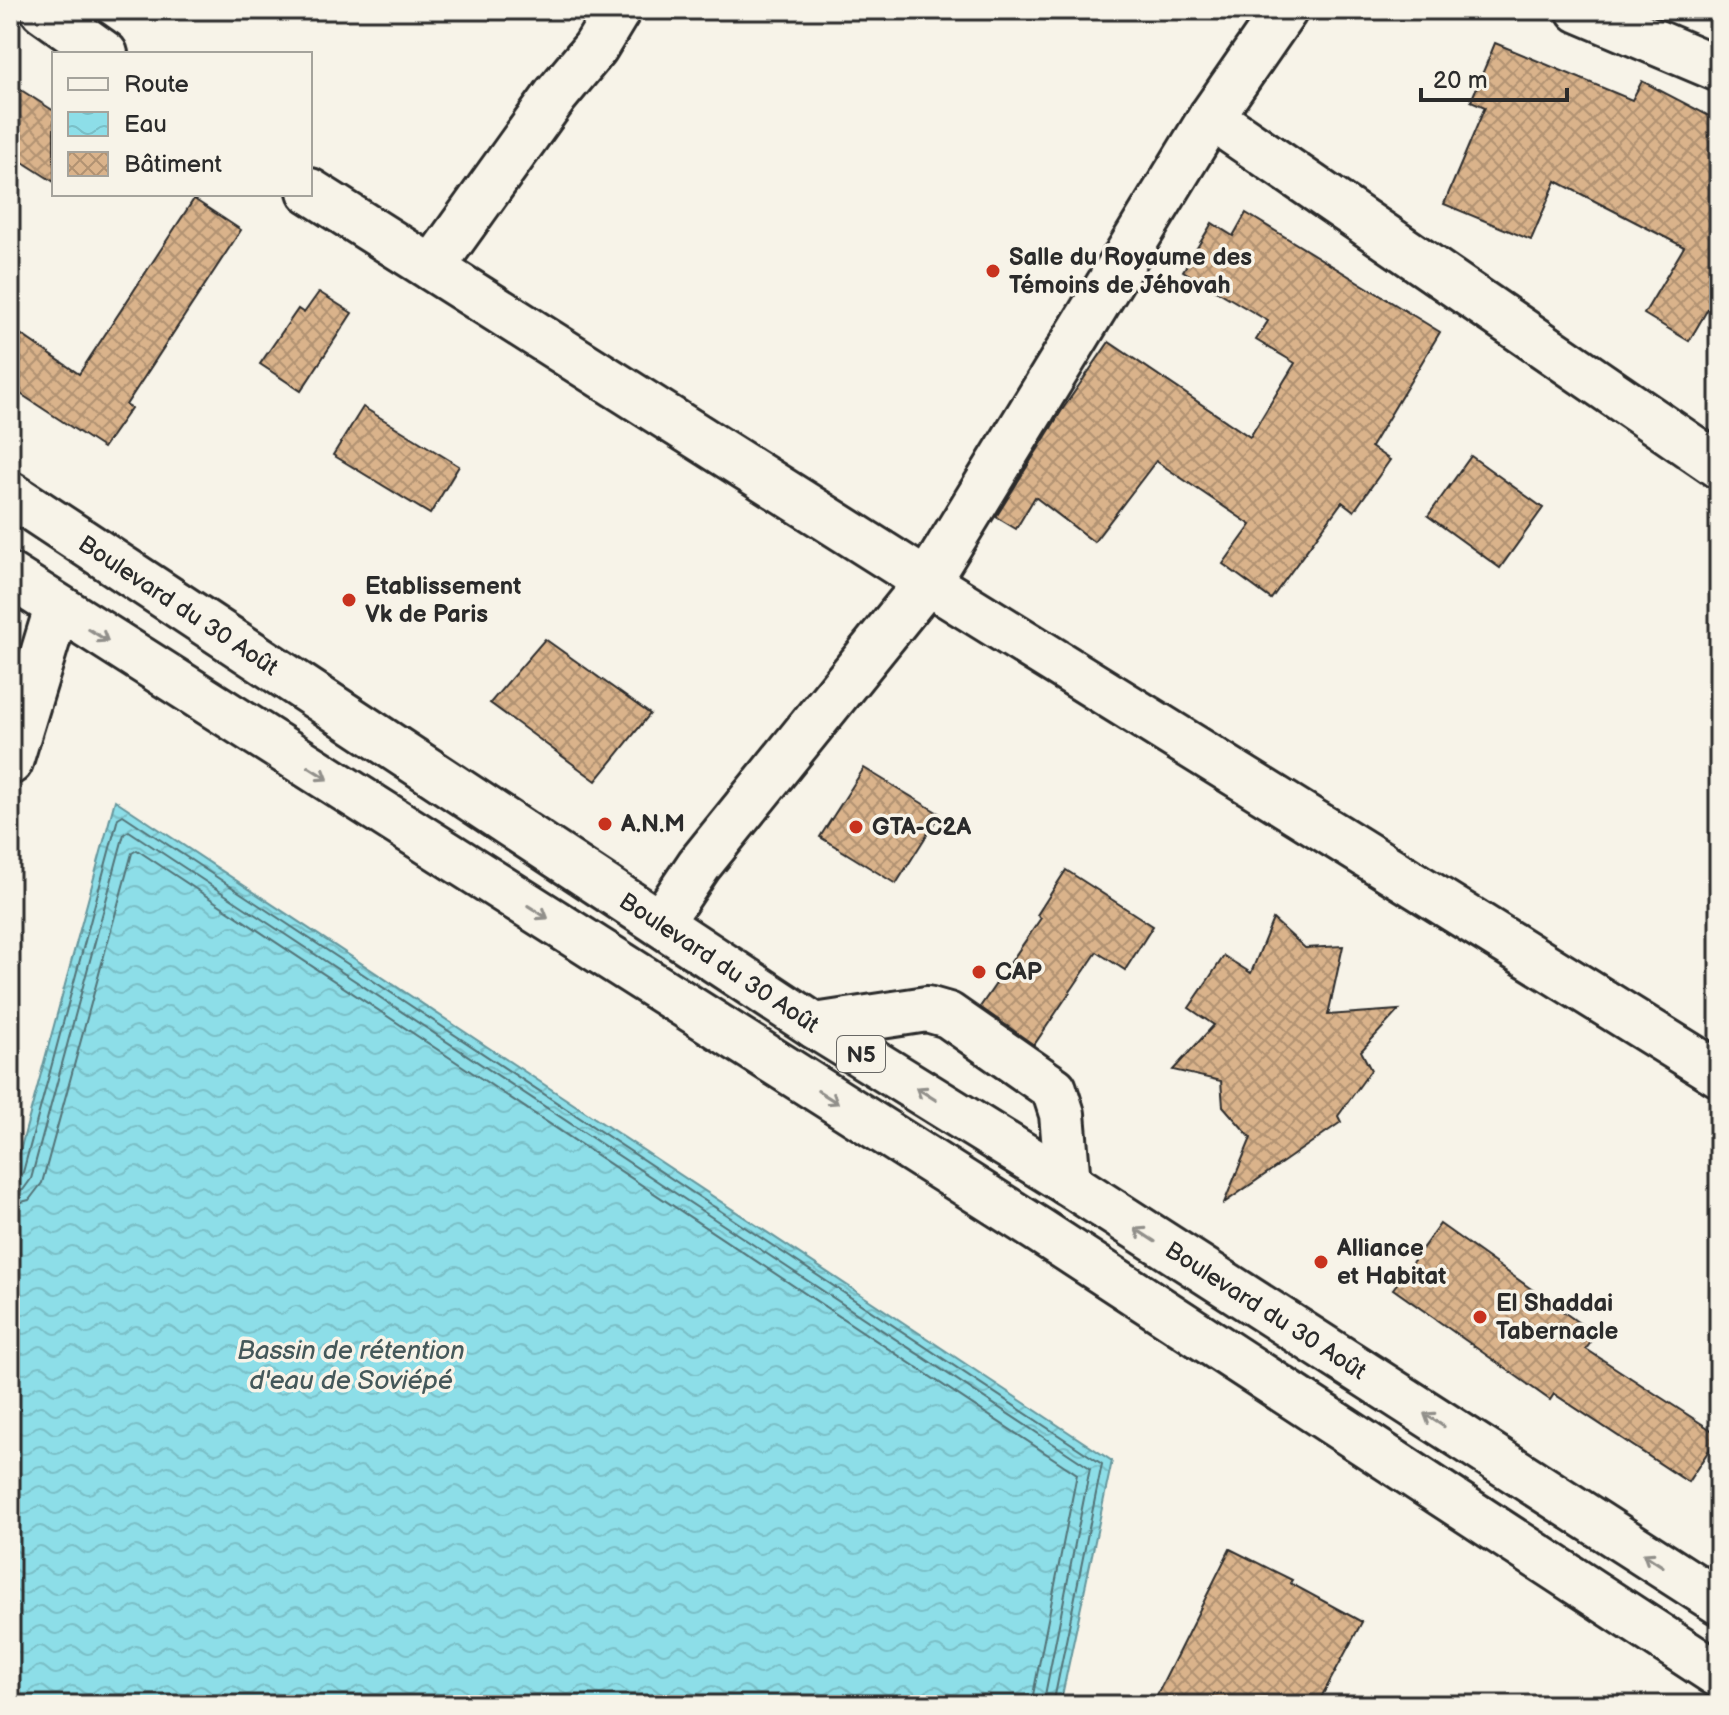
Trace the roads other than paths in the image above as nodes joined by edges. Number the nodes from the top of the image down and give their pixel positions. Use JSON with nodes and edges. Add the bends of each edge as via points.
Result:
{"nodes":[{"id":1,"x":43,"y":10,"type":"edge"},
{"id":2,"x":618,"y":10,"type":"edge"},
{"id":3,"x":1285,"y":10,"type":"edge"},
{"id":4,"x":1579,"y":10,"type":"edge"},
{"id":5,"x":102,"y":52,"type":"edge"},
{"id":6,"x":1719,"y":69,"type":"edge"},
{"id":7,"x":1211,"y":117,"type":"junction"},
{"id":8,"x":312,"y":192,"type":"edge"},
{"id":9,"x":432,"y":268,"type":"junction"},
{"id":10,"x":1719,"y":466,"type":"edge"},
{"id":11,"x":10,"y":494,"type":"edge"},
{"id":12,"x":10,"y":576,"type":"edge"},
{"id":13,"x":927,"y":582,"type":"junction"},
{"id":14,"x":57,"y":608,"type":"junction"},
{"id":15,"x":10,"y":762,"type":"edge"},
{"id":16,"x":660,"y":923,"type":"junction"},
{"id":17,"x":815,"y":1026,"type":"junction"},
{"id":18,"x":783,"y":1069,"type":"junction"},
{"id":19,"x":1719,"y":1074,"type":"edge"},
{"id":20,"x":1068,"y":1183,"type":"junction"},
{"id":21,"x":1037,"y":1229,"type":"junction"},
{"id":22,"x":1719,"y":1602,"type":"edge"},
{"id":23,"x":1719,"y":1675,"type":"edge"}],
"edges":[{"from":1,"to":5,"type":"main road"},
{"from":2,"to":9,"type":"main road"},
{"from":3,"to":7,"type":"main road"},
{"from":4,"to":6,"type":"main road"},
{"from":7,"to":10,"type":"main road"},
{"from":7,"to":13,"type":"main road"},
{"from":8,"to":9,"type":"main road"},
{"from":9,"to":13,"type":"main road"},
{"from":11,"to":16,"type":"main road","name":"Boulevard du 30 Août","number":"N5"},
{"from":12,"to":14,"type":"main road","number":"N5"},
{"from":13,"to":16,"type":"main road","via":[[699,865]]},
{"from":13,"to":19,"type":"main road"},
{"from":14,"to":15,"type":"main road"},
{"from":14,"to":18,"type":"main road","number":"N5","one_way":true},
{"from":16,"to":17,"type":"main road","name":"Boulevard du 30 Août","number":"N5"},
{"from":17,"to":18,"type":"main road"},
{"from":20,"to":17,"type":"main road","name":"Boulevard du 30 Août","number":"N5","one_way":true},
{"from":17,"to":20,"type":"main road","via":[[927,1009],[948,1015],[1054,1089],[1062,1114]]},
{"from":18,"to":21,"type":"main road","number":"N5","one_way":true},
{"from":20,"to":21,"type":"main road"},
{"from":22,"to":20,"type":"main road","name":"Boulevard du 30 Août","number":"N5","one_way":true},
{"from":21,"to":23,"type":"main road","number":"N5"}]}
